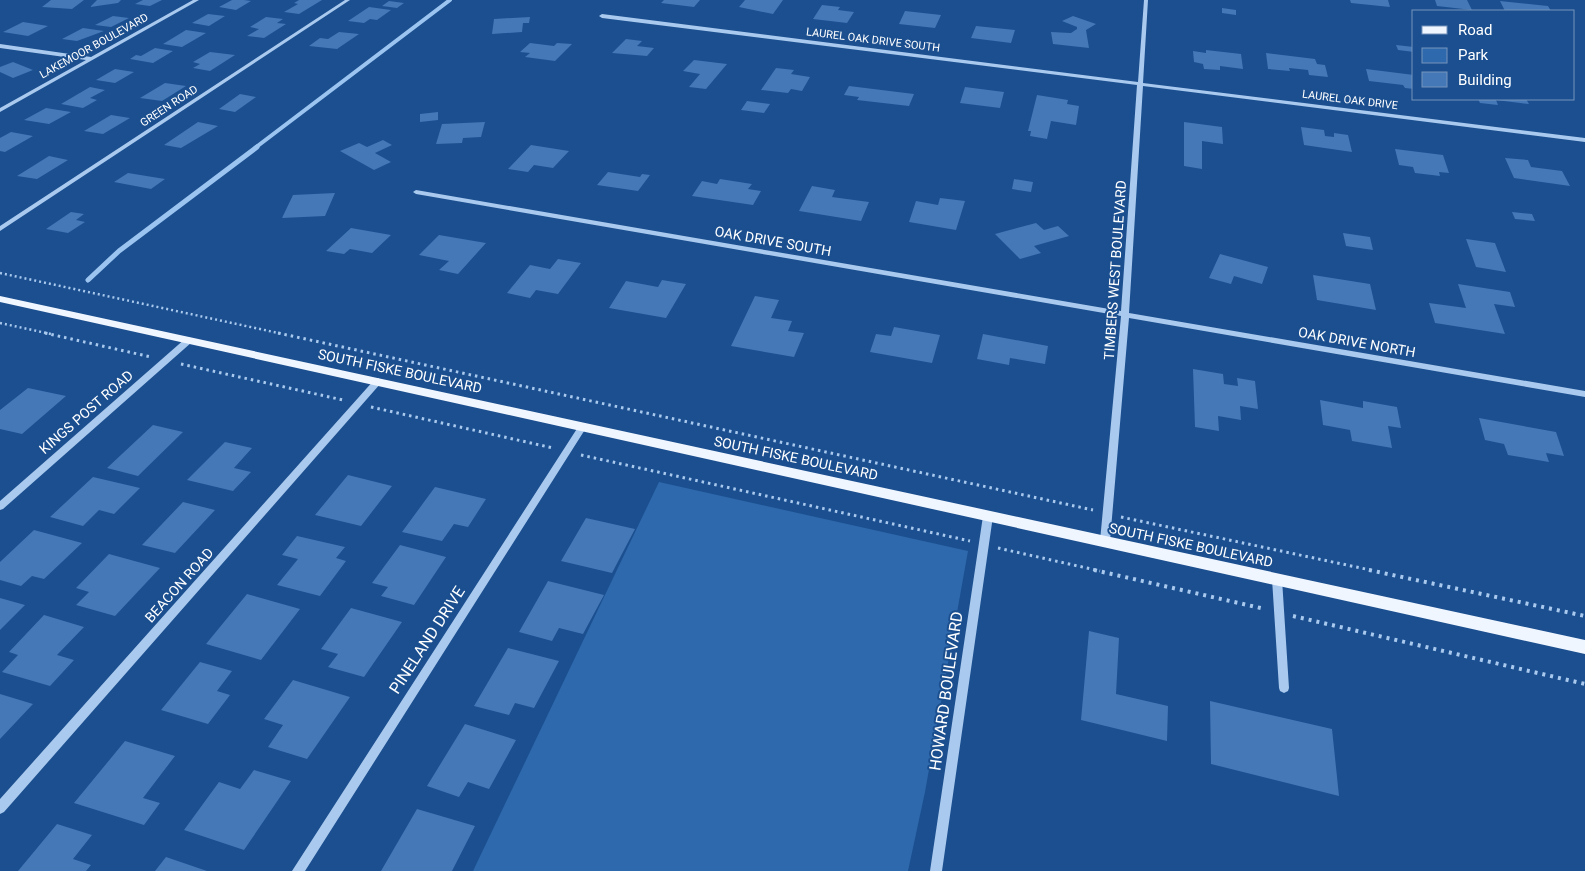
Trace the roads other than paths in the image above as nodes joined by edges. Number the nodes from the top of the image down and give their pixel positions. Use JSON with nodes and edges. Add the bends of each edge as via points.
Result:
{"nodes":[{"id":1,"x":197,"y":0,"type":"edge"},
{"id":2,"x":348,"y":0,"type":"edge"},
{"id":3,"x":1146,"y":0,"type":"edge"},
{"id":4,"x":602,"y":16,"type":"dead end"},
{"id":5,"x":0,"y":46,"type":"edge"},
{"id":6,"x":92,"y":59,"type":"junction"},
{"id":7,"x":1142,"y":84,"type":"junction"},
{"id":8,"x":0,"y":110,"type":"edge"},
{"id":9,"x":1585,"y":140,"type":"edge"},
{"id":10,"x":416,"y":192,"type":"dead end"},
{"id":11,"x":0,"y":230,"type":"edge"},
{"id":12,"x":0,"y":299,"type":"edge"},
{"id":13,"x":1125,"y":314,"type":"junction"},
{"id":14,"x":189,"y":340,"type":"junction"},
{"id":15,"x":378,"y":381,"type":"junction"},
{"id":16,"x":1585,"y":394,"type":"edge"},
{"id":17,"x":583,"y":426,"type":"junction"},
{"id":18,"x":0,"y":506,"type":"edge"},
{"id":19,"x":988,"y":516,"type":"junction"},
{"id":20,"x":1105,"y":541,"type":"junction"},
{"id":21,"x":1276,"y":579,"type":"junction"},
{"id":22,"x":1585,"y":647,"type":"edge"},
{"id":23,"x":1284,"y":688,"type":"dead end"},
{"id":24,"x":0,"y":808,"type":"edge"},
{"id":25,"x":298,"y":871,"type":"edge"},
{"id":26,"x":936,"y":871,"type":"edge"}],
"edges":[{"from":1,"to":6,"type":"street","name":"LAKEMOOR BOULEVARD"},
{"from":2,"to":11,"type":"street","name":"GREEN ROAD"},
{"from":3,"to":7,"type":"street","name":"TIMBERS WEST BOULEVARD"},
{"from":4,"to":7,"type":"street","name":"LAUREL OAK DRIVE SOUTH"},
{"from":5,"to":6,"type":"street"},
{"from":6,"to":8,"type":"street","name":"LAKEMOOR BOULEVARD"},
{"from":7,"to":9,"type":"street","name":"LAUREL OAK DRIVE"},
{"from":7,"to":13,"type":"street","name":"TIMBERS WEST BOULEVARD"},
{"from":10,"to":13,"type":"street","name":"OAK DRIVE SOUTH"},
{"from":12,"to":14,"type":"main road","name":"SOUTH FISKE BOULEVARD"},
{"from":13,"to":16,"type":"street","name":"OAK DRIVE NORTH"},
{"from":13,"to":20,"type":"street","name":"TIMBERS WEST BOULEVARD"},
{"from":14,"to":15,"type":"main road","name":"SOUTH FISKE BOULEVARD"},
{"from":14,"to":18,"type":"street","name":"KINGS POST ROAD"},
{"from":15,"to":17,"type":"main road","name":"SOUTH FISKE BOULEVARD"},
{"from":15,"to":24,"type":"street","name":"BEACON ROAD"},
{"from":17,"to":19,"type":"main road","name":"SOUTH FISKE BOULEVARD"},
{"from":17,"to":25,"type":"street","name":"PINELAND DRIVE"},
{"from":19,"to":20,"type":"main road","name":"SOUTH FISKE BOULEVARD"},
{"from":19,"to":26,"type":"street","name":"HOWARD BOULEVARD"},
{"from":20,"to":21,"type":"main road","name":"SOUTH FISKE BOULEVARD"},
{"from":21,"to":22,"type":"main road","name":"SOUTH FISKE BOULEVARD"},
{"from":21,"to":23,"type":"street"}]}
